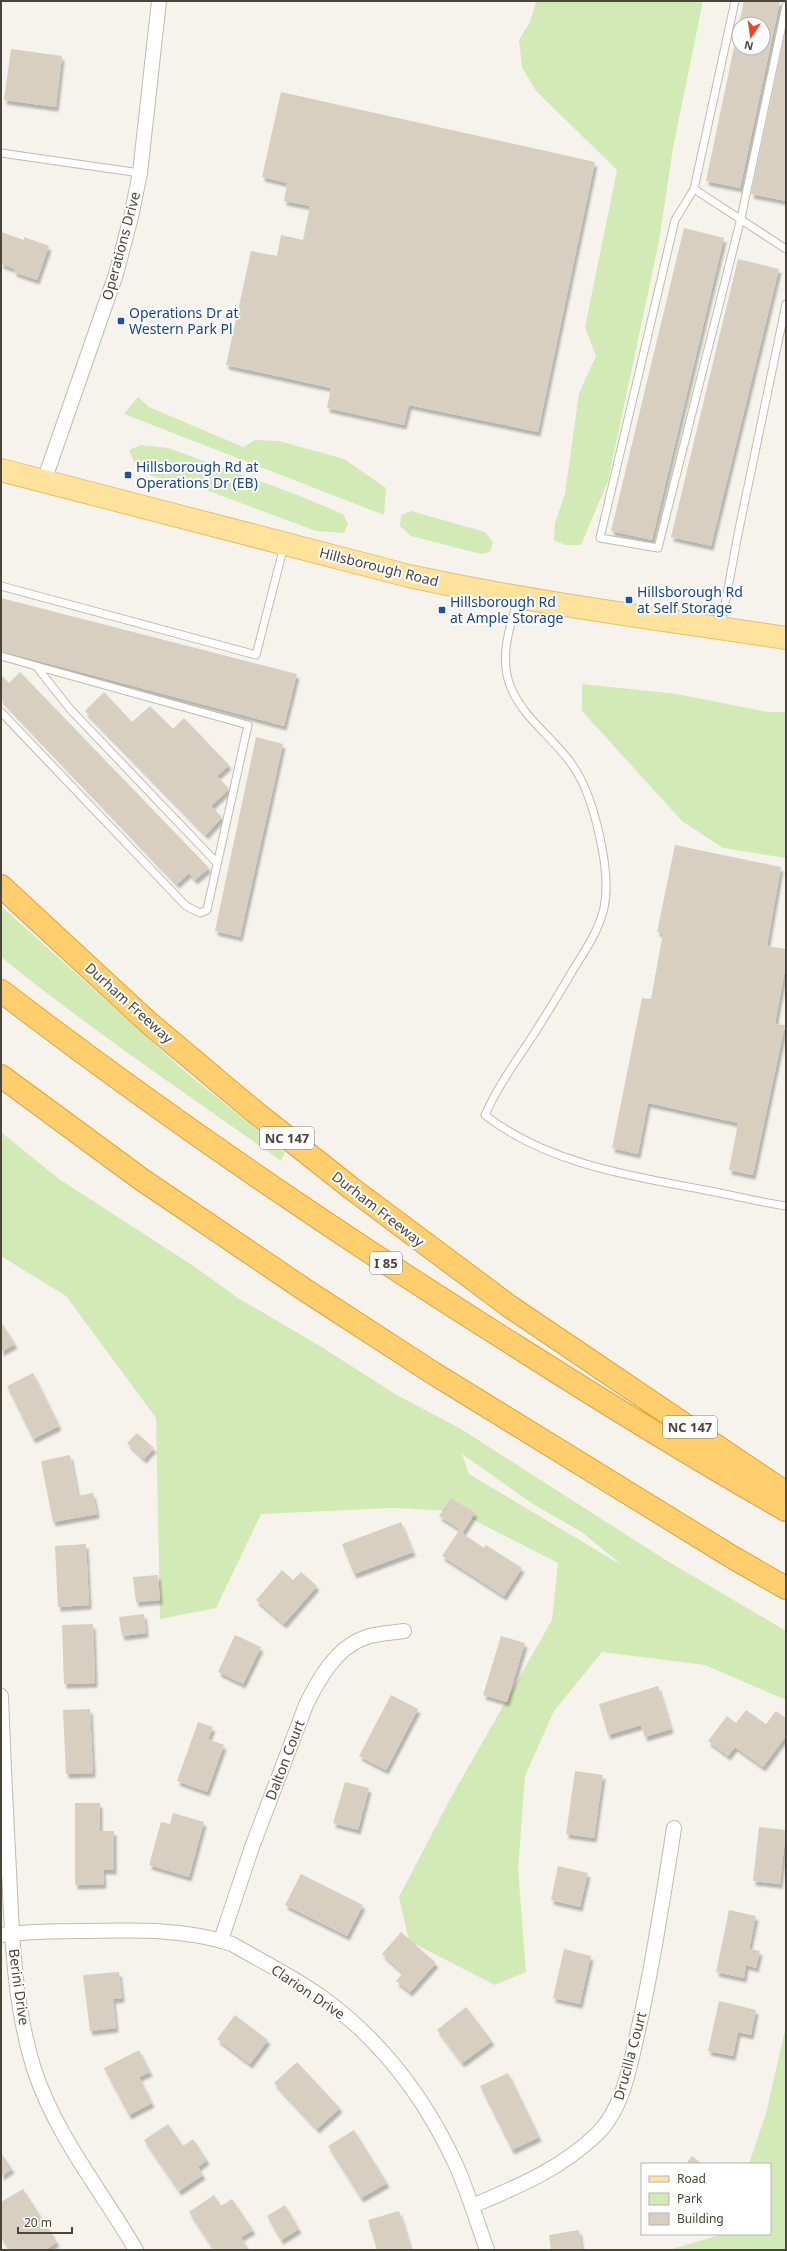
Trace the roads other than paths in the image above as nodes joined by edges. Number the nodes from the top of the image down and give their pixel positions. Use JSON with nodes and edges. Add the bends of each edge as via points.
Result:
{"nodes":[{"id":1,"x":159,"y":1,"type":"edge"},
{"id":2,"x":735,"y":1,"type":"edge"},
{"id":3,"x":786,"y":6,"type":"edge"},
{"id":4,"x":1,"y":153,"type":"edge"},
{"id":5,"x":140,"y":173,"type":"junction"},
{"id":6,"x":694,"y":189,"type":"junction"},
{"id":7,"x":741,"y":218,"type":"junction"},
{"id":8,"x":785,"y":246,"type":"edge"},
{"id":9,"x":786,"y":304,"type":"edge"},
{"id":10,"x":1,"y":470,"type":"edge"},
{"id":11,"x":44,"y":481,"type":"junction"},
{"id":12,"x":285,"y":544,"type":"junction"},
{"id":13,"x":1,"y":586,"type":"edge"},
{"id":14,"x":519,"y":598,"type":"junction"},
{"id":15,"x":720,"y":628,"type":"junction"},
{"id":16,"x":786,"y":638,"type":"edge"},
{"id":17,"x":1,"y":656,"type":"edge"},
{"id":18,"x":36,"y":666,"type":"junction"},
{"id":19,"x":1,"y":712,"type":"edge"},
{"id":20,"x":217,"y":863,"type":"junction"},
{"id":21,"x":1,"y":886,"type":"edge"},
{"id":22,"x":1,"y":992,"type":"edge"},
{"id":23,"x":1,"y":1076,"type":"edge"},
{"id":24,"x":786,"y":1206,"type":"edge"},
{"id":25,"x":786,"y":1493,"type":"edge"},
{"id":26,"x":786,"y":1510,"type":"edge"},
{"id":27,"x":786,"y":1588,"type":"edge"},
{"id":28,"x":404,"y":1632,"type":"dead end"},
{"id":29,"x":1,"y":1696,"type":"edge"},
{"id":30,"x":674,"y":1828,"type":"dead end"},
{"id":31,"x":6,"y":1934,"type":"edge"},
{"id":32,"x":221,"y":1940,"type":"junction"},
{"id":33,"x":472,"y":2206,"type":"junction"},
{"id":34,"x":136,"y":2250,"type":"edge"},
{"id":35,"x":487,"y":2250,"type":"edge"}],
"edges":[{"from":1,"to":5,"type":"street","name":"Operations Drive"},
{"from":2,"to":6,"type":"lane"},
{"from":3,"to":7,"type":"lane"},
{"from":4,"to":5,"type":"lane"},
{"from":5,"to":11,"type":"street","name":"Operations Drive","via":[[116,274]]},
{"from":6,"to":7,"type":"lane"},
{"from":6,"to":7,"type":"lane","via":[[675,220],[600,538],[658,548]]},
{"from":7,"to":8,"type":"lane"},
{"from":9,"to":15,"type":"lane"},
{"from":10,"to":11,"type":"main road","name":"Hillsborough Road"},
{"from":11,"to":12,"type":"main road","name":"Hillsborough Road"},
{"from":12,"to":13,"type":"lane","via":[[256,655]]},
{"from":12,"to":14,"type":"main road","name":"Hillsborough Road","via":[[409,576]]},
{"from":14,"to":15,"type":"main road","name":"Hillsborough Road"},
{"from":14,"to":24,"type":"lane","via":[[507,634],[505,664],[510,688],[524,710],[573,765],[587,791],[605,870],[604,908],[591,941],[548,1013],[493,1096],[485,1115],[512,1135],[595,1166]]},
{"from":15,"to":16,"type":"main road","name":"Hillsborough Road"},
{"from":17,"to":18,"type":"lane"},
{"from":18,"to":20,"type":"lane","via":[[70,709]]},
{"from":18,"to":20,"type":"lane","via":[[248,725]]},
{"from":19,"to":20,"type":"lane","via":[[186,906],[200,913],[207,910]]},
{"from":21,"to":25,"type":"highway","name":"Durham Freeway","number":"NC 147","via":[[155,1028],[254,1112],[357,1193],[509,1306]]},
{"from":22,"to":26,"type":"highway","number":"I 85","via":[[187,1128],[378,1258],[605,1402]]},
{"from":23,"to":27,"type":"highway","via":[[141,1179],[305,1290],[433,1373]]},
{"from":28,"to":32,"type":"street","name":"Dalton Court","via":[[364,1638],[341,1654],[317,1683],[306,1705],[252,1847]]},
{"from":29,"to":31,"type":"street","name":"Berini Drive"},
{"from":30,"to":33,"type":"street","name":"Drucilla Court","via":[[650,1977],[632,2058],[612,2115],[598,2134],[552,2169],[517,2188]]},
{"from":31,"to":32,"type":"street","name":"Clarion Drive","via":[[157,1930]]},
{"from":31,"to":34,"type":"street","name":"Berini Drive","via":[[35,2069],[67,2143]]},
{"from":32,"to":33,"type":"street","name":"Clarion Drive","via":[[323,1998],[345,2015],[398,2068],[437,2128],[456,2165]]},
{"from":33,"to":35,"type":"street","name":"Clarion Drive"}]}
